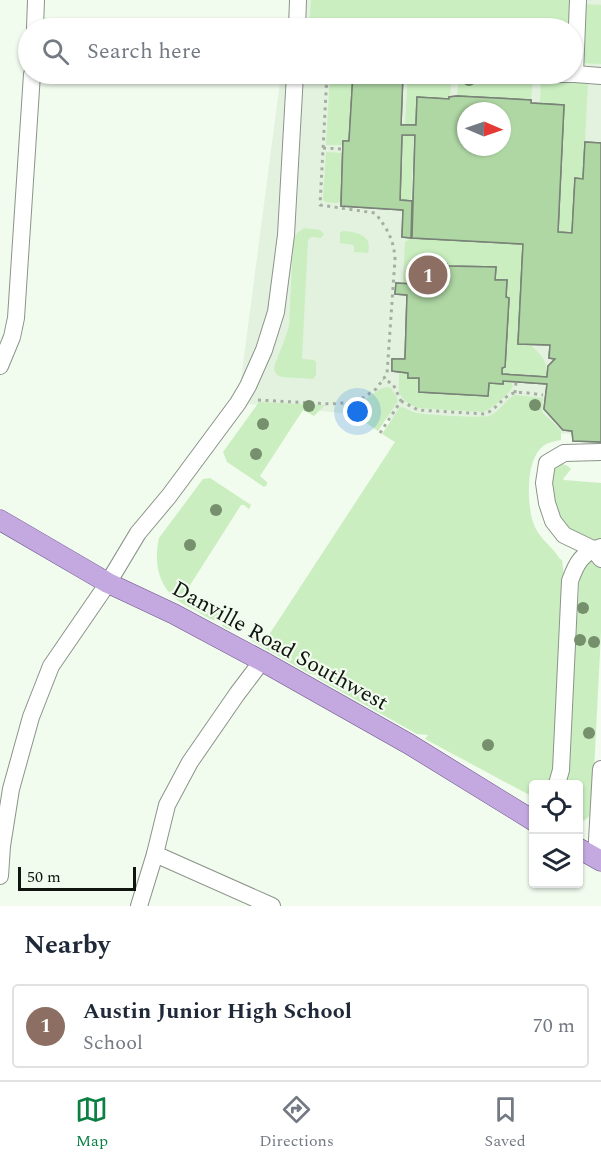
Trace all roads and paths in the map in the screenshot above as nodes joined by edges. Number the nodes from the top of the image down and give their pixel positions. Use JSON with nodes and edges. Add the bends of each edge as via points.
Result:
{"nodes":[{"id":1,"x":36,"y":0,"type":"edge"},
{"id":2,"x":298,"y":0,"type":"edge"},
{"id":3,"x":578,"y":0,"type":"edge"},
{"id":4,"x":35,"y":18,"type":"edge"},
{"id":5,"x":297,"y":18,"type":"edge"},
{"id":6,"x":577,"y":18,"type":"edge"},
{"id":7,"x":583,"y":75,"type":"edge"},
{"id":8,"x":601,"y":76,"type":"edge"},
{"id":9,"x":31,"y":84,"type":"edge"},
{"id":10,"x":294,"y":84,"type":"edge"},
{"id":11,"x":326,"y":84,"type":"edge"},
{"id":12,"x":323,"y":148,"type":"junction"},
{"id":13,"x":343,"y":149,"type":"dead end"},
{"id":14,"x":0,"y":366,"type":"edge"},
{"id":15,"x":383,"y":378,"type":"junction"},
{"id":16,"x":516,"y":382,"type":"dead end"},
{"id":17,"x":515,"y":393,"type":"junction"},
{"id":18,"x":543,"y":395,"type":"dead end"},
{"id":19,"x":258,"y":400,"type":"dead end"},
{"id":20,"x":401,"y":401,"type":"junction"},
{"id":21,"x":380,"y":433,"type":"dead end"},
{"id":22,"x":601,"y":452,"type":"edge"},
{"id":23,"x":0,"y":520,"type":"edge"},
{"id":24,"x":598,"y":551,"type":"edge"},
{"id":25,"x":108,"y":583,"type":"junction"},
{"id":26,"x":262,"y":661,"type":"junction"},
{"id":27,"x":601,"y":769,"type":"edge"},
{"id":28,"x":558,"y":780,"type":"edge"},
{"id":29,"x":529,"y":818,"type":"edge"},
{"id":30,"x":583,"y":850,"type":"edge"},
{"id":31,"x":155,"y":854,"type":"junction"},
{"id":32,"x":599,"y":860,"type":"edge"},
{"id":33,"x":0,"y":876,"type":"edge"},
{"id":34,"x":139,"y":906,"type":"edge"},
{"id":35,"x":272,"y":906,"type":"edge"}],
"edges":[{"from":1,"to":4,"type":"street"},
{"from":2,"to":5,"type":"street"},
{"from":3,"to":6,"type":"street"},
{"from":7,"to":8,"type":"street"},
{"from":9,"to":14,"type":"street","via":[[16,318]]},
{"from":10,"to":25,"type":"street","via":[[286,235],[276,312],[264,350],[238,403],[138,533]]},
{"from":11,"to":12,"type":"path"},
{"from":12,"to":13,"type":"path"},
{"from":12,"to":15,"type":"path","via":[[320,205],[375,213],[390,232],[394,247],[387,374]]},
{"from":15,"to":19,"type":"path","via":[[376,389],[357,402]]},
{"from":15,"to":20,"type":"path","via":[[393,384]]},
{"from":16,"to":17,"type":"path"},
{"from":17,"to":18,"type":"path"},
{"from":17,"to":20,"type":"path","via":[[485,414],[418,410]]},
{"from":20,"to":21,"type":"path"},
{"from":22,"to":24,"type":"street","via":[[564,453],[547,463],[544,483],[553,521],[564,535]]},
{"from":23,"to":25,"type":"main road","name":"Danville Road Southwest"},
{"from":24,"to":28,"type":"street","via":[[576,563],[570,581]]},
{"from":25,"to":26,"type":"main road","name":"Danville Road Southwest"},
{"from":25,"to":33,"type":"street","via":[[51,666],[32,717],[11,789]]},
{"from":26,"to":29,"type":"main road","name":"Danville Road Southwest"},
{"from":26,"to":31,"type":"street","via":[[190,762],[167,805]]},
{"from":27,"to":32,"type":"street"},
{"from":30,"to":32,"type":"main road"},
{"from":31,"to":34,"type":"street"},
{"from":31,"to":35,"type":"street"}]}
